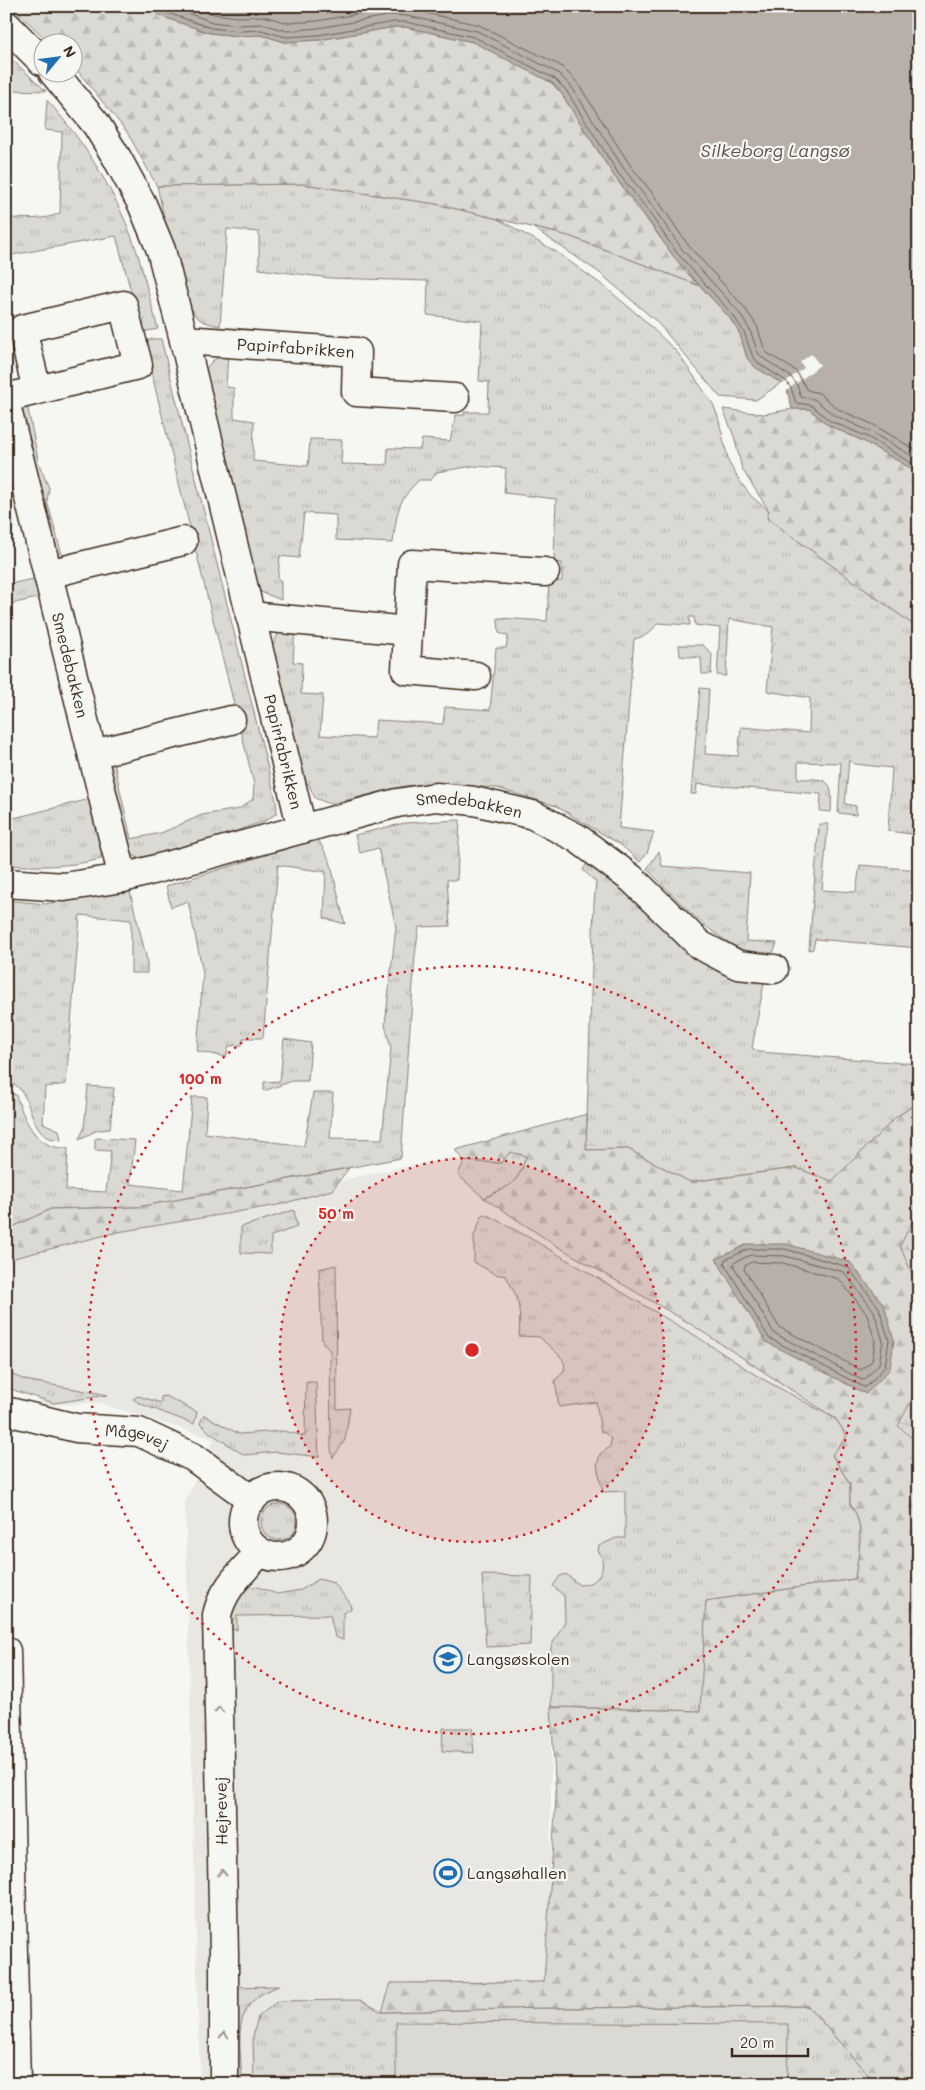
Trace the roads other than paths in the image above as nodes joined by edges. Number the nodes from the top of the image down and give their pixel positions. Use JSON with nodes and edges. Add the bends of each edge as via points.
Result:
{"nodes":[{"id":1,"x":6,"y":25,"type":"edge"},
{"id":2,"x":32,"y":51,"type":"edge"},
{"id":3,"x":62,"y":82,"type":"edge"},
{"id":4,"x":184,"y":340,"type":"junction"},
{"id":5,"x":37,"y":390,"type":"dead end"},
{"id":6,"x":6,"y":398,"type":"edge"},
{"id":7,"x":455,"y":398,"type":"dead end"},
{"id":8,"x":6,"y":405,"type":"edge"},
{"id":9,"x":182,"y":541,"type":"dead end"},
{"id":10,"x":545,"y":572,"type":"dead end"},
{"id":11,"x":48,"y":574,"type":"junction"},
{"id":12,"x":250,"y":616,"type":"junction"},
{"id":13,"x":408,"y":630,"type":"junction"},
{"id":14,"x":476,"y":676,"type":"dead end"},
{"id":15,"x":231,"y":720,"type":"dead end"},
{"id":16,"x":93,"y":754,"type":"junction"},
{"id":17,"x":302,"y":829,"type":"junction"},
{"id":18,"x":123,"y":878,"type":"junction"},
{"id":19,"x":6,"y":883,"type":"edge"},
{"id":20,"x":774,"y":969,"type":"dead end"},
{"id":21,"x":6,"y":1411,"type":"edge"},
{"id":22,"x":252,"y":1500,"type":"junction"},
{"id":23,"x":260,"y":1552,"type":"junction"},
{"id":24,"x":6,"y":1651,"type":"edge"},
{"id":25,"x":16,"y":2084,"type":"edge"},
{"id":26,"x":224,"y":2084,"type":"edge"}],
"edges":[{"from":1,"to":2,"type":"street"},
{"from":3,"to":4,"type":"street","name":"Papirfabrikken","via":[[96,124],[142,204],[161,250]]},
{"from":4,"to":7,"type":"street","name":"Papirfabrikken","via":[[357,352],[356,392]]},
{"from":4,"to":12,"type":"street","name":"Papirfabrikken"},
{"from":5,"to":6,"type":"street"},
{"from":8,"to":11,"type":"street","name":"Smedebakken"},
{"from":9,"to":11,"type":"street"},
{"from":10,"to":13,"type":"street","via":[[412,564]]},
{"from":11,"to":16,"type":"street","name":"Smedebakken"},
{"from":12,"to":13,"type":"street"},
{"from":12,"to":17,"type":"street","name":"Papirfabrikken"},
{"from":13,"to":14,"type":"street","via":[[406,670]]},
{"from":15,"to":16,"type":"street"},
{"from":16,"to":18,"type":"street","name":"Smedebakken"},
{"from":17,"to":18,"type":"street","name":"Smedebakken"},
{"from":17,"to":20,"type":"street","name":"Smedebakken","via":[[398,803],[436,798],[474,801],[533,815],[577,838],[632,879],[700,946],[738,964]]},
{"from":18,"to":19,"type":"street","name":"Smedebakken","via":[[64,887]]},
{"from":21,"to":22,"type":"street","name":"Mågevej","via":[[76,1428],[139,1432],[193,1457]]},
{"from":22,"to":23,"type":"street","via":[[244,1515],[245,1532]]},
{"from":22,"to":23,"type":"street","via":[[267,1490],[285,1488],[302,1497],[312,1513],[311,1534],[299,1550],[280,1557]]},
{"from":26,"to":23,"type":"street","name":"Hejrevej","one_way":true,"via":[[217,1615],[220,1600]]},
{"from":24,"to":25,"type":"street"}]}
